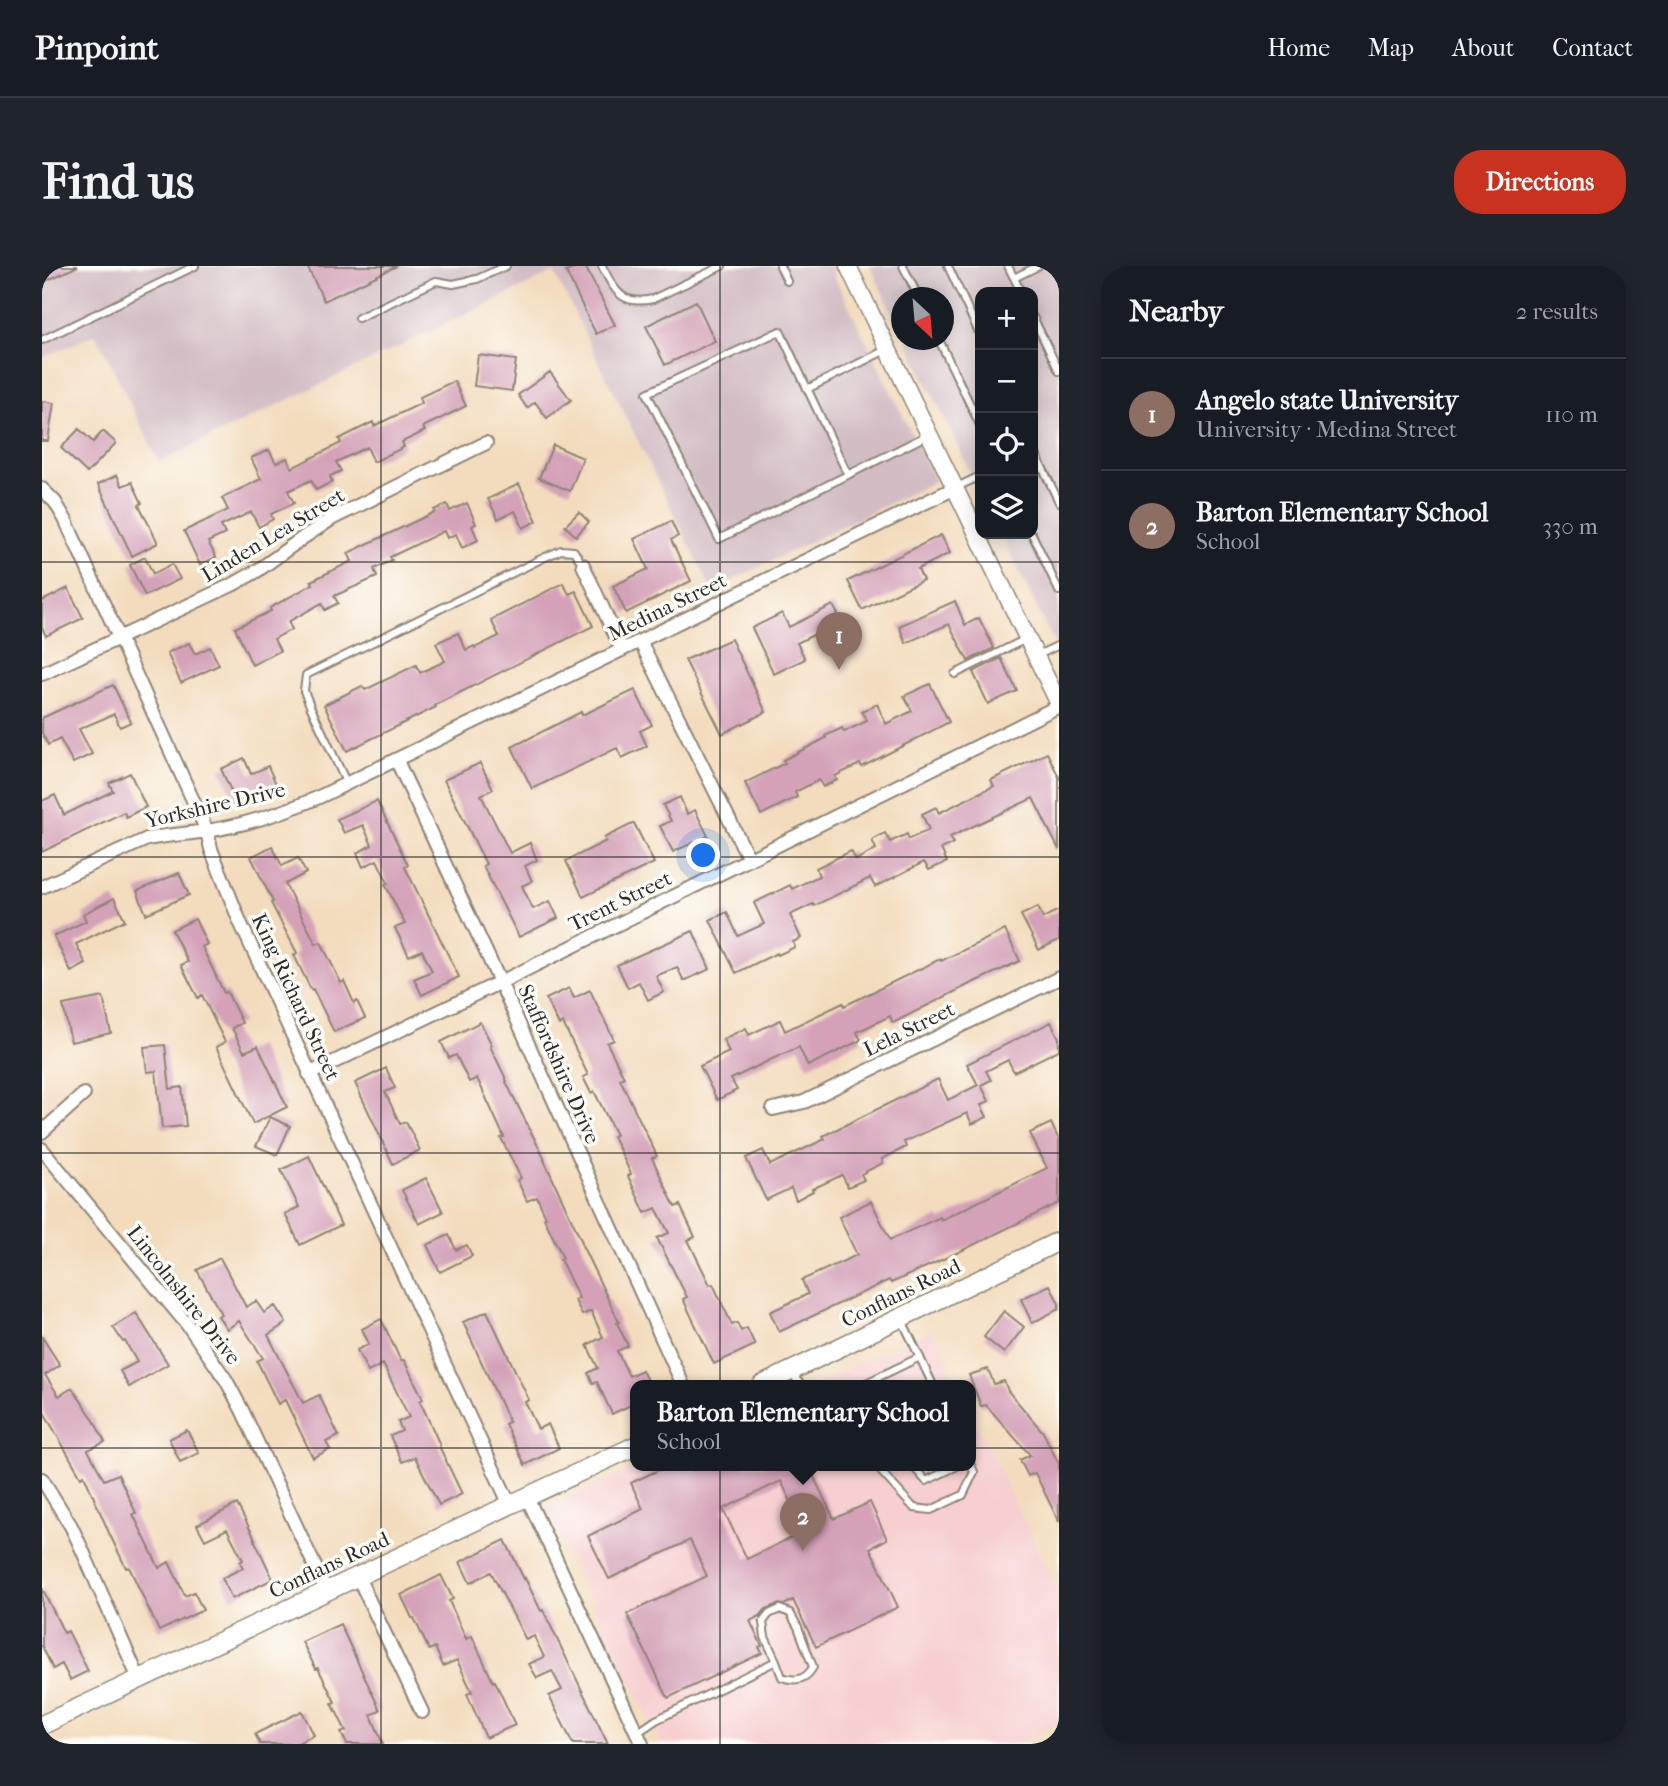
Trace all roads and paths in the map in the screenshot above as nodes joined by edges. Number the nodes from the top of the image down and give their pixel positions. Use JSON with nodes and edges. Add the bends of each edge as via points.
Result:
{"nodes":[{"id":1,"x":195,"y":266,"type":"edge"},
{"id":2,"x":506,"y":266,"type":"edge"},
{"id":3,"x":602,"y":266,"type":"edge"},
{"id":4,"x":722,"y":266,"type":"edge"},
{"id":5,"x":780,"y":266,"type":"edge"},
{"id":6,"x":848,"y":266,"type":"edge"},
{"id":7,"x":903,"y":266,"type":"edge"},
{"id":8,"x":948,"y":266,"type":"edge"},
{"id":9,"x":1008,"y":266,"type":"edge"},
{"id":10,"x":1038,"y":266,"type":"edge"},
{"id":11,"x":1014,"y":278,"type":"junction"},
{"id":12,"x":787,"y":281,"type":"dead end"},
{"id":13,"x":914,"y":287,"type":"edge"},
{"id":14,"x":1018,"y":287,"type":"edge"},
{"id":15,"x":358,"y":318,"type":"dead end"},
{"id":16,"x":975,"y":324,"type":"edge"},
{"id":17,"x":1038,"y":327,"type":"edge"},
{"id":18,"x":42,"y":340,"type":"edge"},
{"id":19,"x":888,"y":349,"type":"junction"},
{"id":20,"x":944,"y":350,"type":"edge"},
{"id":21,"x":1059,"y":371,"type":"edge"},
{"id":22,"x":807,"y":388,"type":"junction"},
{"id":23,"x":975,"y":415,"type":"edge"},
{"id":24,"x":929,"y":434,"type":"junction"},
{"id":25,"x":486,"y":443,"type":"dead end"},
{"id":26,"x":1038,"y":459,"type":"edge"},
{"id":27,"x":848,"y":475,"type":"junction"},
{"id":28,"x":975,"y":478,"type":"edge"},
{"id":29,"x":955,"y":488,"type":"junction"},
{"id":30,"x":42,"y":489,"type":"edge"},
{"id":31,"x":1059,"y":502,"type":"edge"},
{"id":32,"x":1034,"y":539,"type":"edge"},
{"id":33,"x":583,"y":565,"type":"joint"},
{"id":34,"x":1059,"y":591,"type":"edge"},
{"id":35,"x":120,"y":638,"type":"junction"},
{"id":36,"x":1027,"y":638,"type":"junction"},
{"id":37,"x":640,"y":641,"type":"junction"},
{"id":38,"x":1059,"y":645,"type":"edge"},
{"id":39,"x":622,"y":650,"type":"junction"},
{"id":40,"x":1036,"y":656,"type":"junction"},
{"id":41,"x":42,"y":674,"type":"edge"},
{"id":42,"x":955,"y":674,"type":"dead end"},
{"id":43,"x":1059,"y":705,"type":"edge"},
{"id":44,"x":397,"y":761,"type":"junction"},
{"id":45,"x":348,"y":784,"type":"junction"},
{"id":46,"x":207,"y":831,"type":"junction"},
{"id":47,"x":749,"y":859,"type":"junction"},
{"id":48,"x":42,"y":887,"type":"edge"},
{"id":49,"x":1059,"y":978,"type":"edge"},
{"id":50,"x":500,"y":982,"type":"junction"},
{"id":51,"x":309,"y":1074,"type":"junction"},
{"id":52,"x":84,"y":1094,"type":"dead end"},
{"id":53,"x":773,"y":1109,"type":"dead end"},
{"id":54,"x":42,"y":1132,"type":"edge"},
{"id":55,"x":42,"y":1149,"type":"edge"},
{"id":56,"x":1059,"y":1241,"type":"edge"},
{"id":57,"x":901,"y":1318,"type":"junction"},
{"id":58,"x":920,"y":1357,"type":"junction"},
{"id":59,"x":796,"y":1378,"type":"edge"},
{"id":60,"x":681,"y":1380,"type":"edge"},
{"id":61,"x":872,"y":1380,"type":"edge"},
{"id":62,"x":931,"y":1380,"type":"edge"},
{"id":63,"x":630,"y":1448,"type":"edge"},
{"id":64,"x":880,"y":1471,"type":"edge"},
{"id":65,"x":917,"y":1471,"type":"edge"},
{"id":66,"x":947,"y":1471,"type":"edge"},
{"id":67,"x":974,"y":1471,"type":"edge"},
{"id":68,"x":42,"y":1479,"type":"edge"},
{"id":69,"x":519,"y":1501,"type":"junction"},
{"id":70,"x":358,"y":1577,"type":"junction"},
{"id":71,"x":327,"y":1592,"type":"junction"},
{"id":72,"x":776,"y":1661,"type":"junction"},
{"id":73,"x":139,"y":1679,"type":"junction"},
{"id":74,"x":422,"y":1712,"type":"dead end"},
{"id":75,"x":42,"y":1725,"type":"edge"},
{"id":76,"x":639,"y":1739,"type":"edge"}],
"edges":[{"from":1,"to":18,"type":"lane"},
{"from":2,"to":15,"type":"lane","via":[[477,279],[453,284],[436,281]]},
{"from":3,"to":4,"type":"lane","via":[[614,290],[642,302]]},
{"from":5,"to":12,"type":"lane"},
{"from":6,"to":19,"type":"street"},
{"from":7,"to":13,"type":"lane"},
{"from":8,"to":16,"type":"lane"},
{"from":9,"to":11,"type":"lane"},
{"from":10,"to":11,"type":"lane"},
{"from":11,"to":14,"type":"lane"},
{"from":17,"to":21,"type":"lane"},
{"from":19,"to":22,"type":"lane"},
{"from":19,"to":24,"type":"street"},
{"from":20,"to":23,"type":"lane"},
{"from":22,"to":27,"type":"lane"},
{"from":22,"to":27,"type":"lane","via":[[780,331],[647,393],[719,539]]},
{"from":24,"to":27,"type":"lane"},
{"from":24,"to":29,"type":"street"},
{"from":25,"to":35,"type":"street","name":"Linden Lea Street","via":[[333,518],[234,584]]},
{"from":26,"to":31,"type":"lane"},
{"from":28,"to":29,"type":"lane"},
{"from":29,"to":36,"type":"street"},
{"from":29,"to":37,"type":"street","name":"Medina Street"},
{"from":30,"to":35,"type":"street","name":"King Richard Street","via":[[65,519]]},
{"from":32,"to":34,"type":"lane"},
{"from":33,"to":39,"type":"street"},
{"from":33,"to":45,"type":"lane","via":[[574,551],[561,551],[306,675],[304,691]]},
{"from":35,"to":41,"type":"street","name":"Linden Lea Street"},
{"from":35,"to":46,"type":"street","name":"King Richard Street"},
{"from":36,"to":40,"type":"street"},
{"from":36,"to":42,"type":"lane"},
{"from":37,"to":39,"type":"street","name":"Medina Street"},
{"from":37,"to":47,"type":"street"},
{"from":38,"to":40,"type":"lane"},
{"from":39,"to":44,"type":"street","name":"Medina Street"},
{"from":40,"to":43,"type":"street"},
{"from":43,"to":47,"type":"street","name":"Trent Street"},
{"from":44,"to":45,"type":"street","name":"Yorkshire Drive"},
{"from":44,"to":50,"type":"street","name":"Staffordshire Drive"},
{"from":45,"to":46,"type":"street","name":"Yorkshire Drive","via":[[264,818]]},
{"from":46,"to":48,"type":"street","name":"Yorkshire Drive","via":[[147,839]]},
{"from":46,"to":51,"type":"street","name":"King Richard Street","via":[[240,922]]},
{"from":47,"to":50,"type":"street","name":"Trent Street"},
{"from":49,"to":53,"type":"street","name":"Lela Street","via":[[804,1102]]},
{"from":50,"to":51,"type":"street","name":"Trent Street"},
{"from":50,"to":60,"type":"street","name":"Staffordshire Drive"},
{"from":51,"to":69,"type":"street","name":"King Richard Street"},
{"from":52,"to":54,"type":"street"},
{"from":55,"to":71,"type":"street","name":"Lincolnshire Drive","via":[[190,1328],[226,1380]]},
{"from":56,"to":57,"type":"main road","name":"Conflans Road"},
{"from":57,"to":58,"type":"lane"},
{"from":57,"to":59,"type":"main road","name":"Conflans Road"},
{"from":58,"to":61,"type":"lane"},
{"from":58,"to":62,"type":"lane"},
{"from":63,"to":69,"type":"main road","name":"Conflans Road"},
{"from":64,"to":67,"type":"lane","via":[[914,1508],[931,1510],[963,1495]]},
{"from":65,"to":66,"type":"lane","via":[[926,1481]]},
{"from":68,"to":73,"type":"street","via":[[71,1526]]},
{"from":69,"to":70,"type":"main road","name":"Conflans Road"},
{"from":69,"to":76,"type":"street","name":"King Richard Street"},
{"from":70,"to":71,"type":"main road","name":"Conflans Road"},
{"from":70,"to":74,"type":"street"},
{"from":71,"to":73,"type":"main road","name":"Conflans Road"},
{"from":72,"to":72,"type":"lane","via":[[782,1676],[791,1680],[802,1679],[813,1667],[790,1612],[780,1609],[763,1622]]},
{"from":72,"to":76,"type":"lane","via":[[656,1720]]},
{"from":73,"to":75,"type":"main road","name":"Conflans Road"}]}
